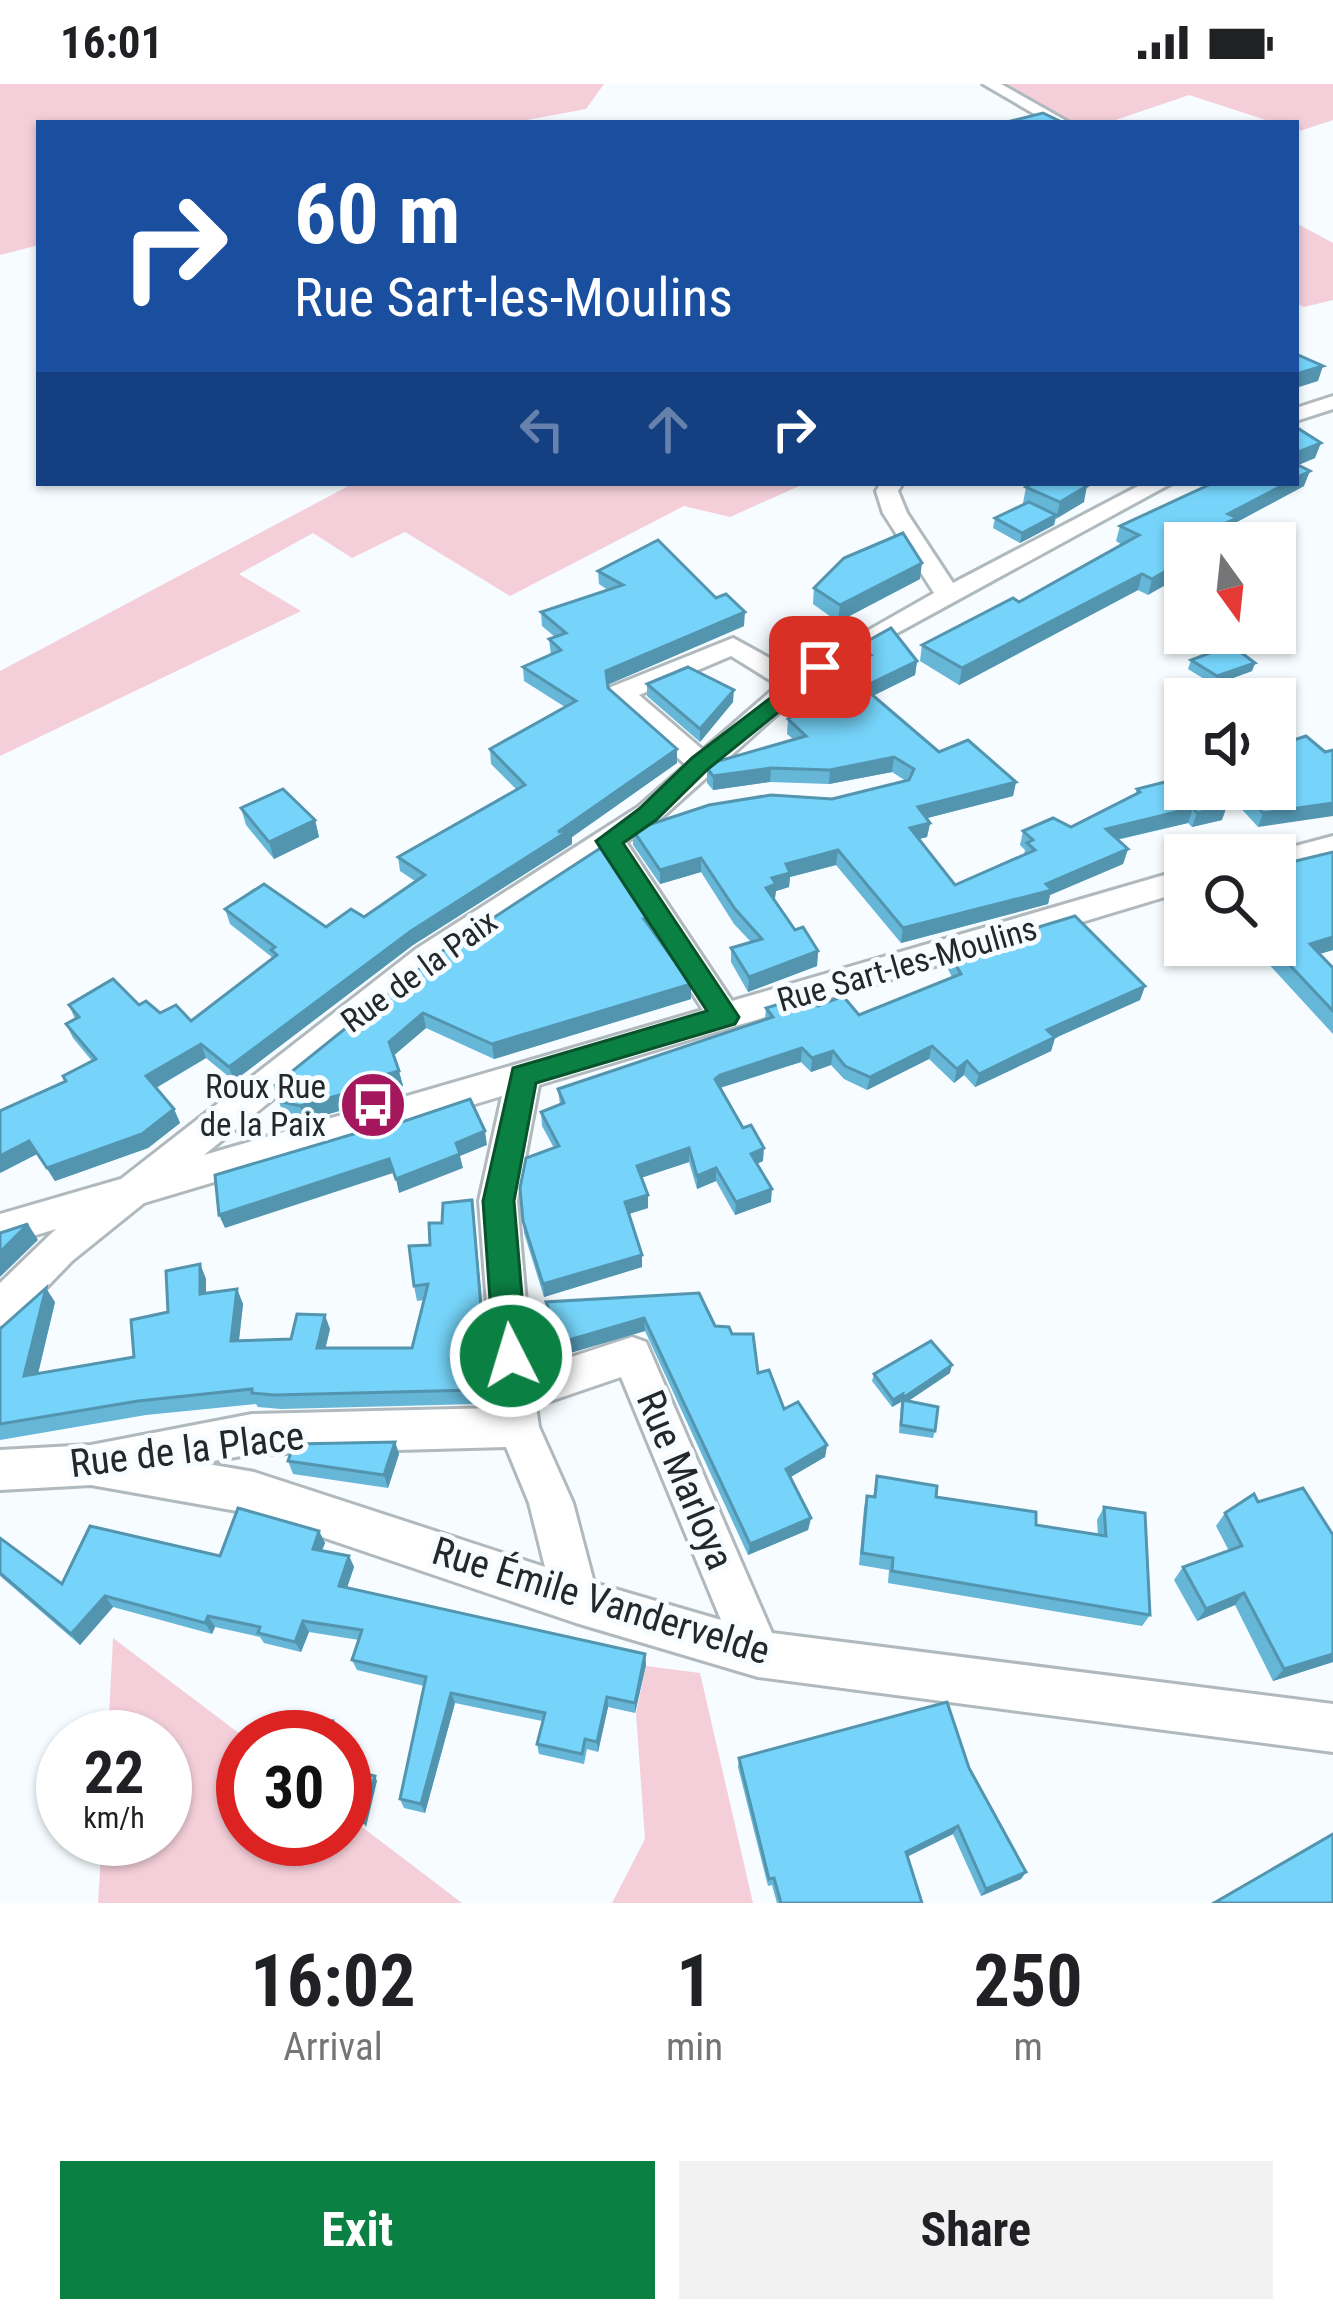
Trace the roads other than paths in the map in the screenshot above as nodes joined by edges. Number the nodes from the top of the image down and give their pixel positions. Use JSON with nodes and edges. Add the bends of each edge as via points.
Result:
{"nodes":[{"id":1,"x":990,"y":84,"type":"edge"},
{"id":2,"x":1056,"y":120,"type":"edge"},
{"id":3,"x":1333,"y":402,"type":"edge"},
{"id":4,"x":1299,"y":414,"type":"edge"},
{"id":5,"x":890,"y":486,"type":"edge"},
{"id":6,"x":1155,"y":486,"type":"edge"},
{"id":7,"x":948,"y":595,"type":"junction"},
{"id":8,"x":795,"y":684,"type":"junction"},
{"id":9,"x":700,"y":764,"type":"junction"},
{"id":10,"x":695,"y":809,"type":"edge"},
{"id":11,"x":648,"y":814,"type":"junction"},
{"id":12,"x":609,"y":841,"type":"junction"},
{"id":13,"x":1333,"y":846,"type":"edge"},
{"id":14,"x":1296,"y":855,"type":"edge"},
{"id":15,"x":1164,"y":886,"type":"edge"},
{"id":16,"x":725,"y":1017,"type":"junction"},
{"id":17,"x":523,"y":1076,"type":"junction"},
{"id":18,"x":143,"y":1184,"type":"junction"},
{"id":19,"x":0,"y":1230,"type":"edge"},
{"id":20,"x":0,"y":1309,"type":"edge"},
{"id":21,"x":516,"y":1411,"type":"junction"},
{"id":22,"x":91,"y":1466,"type":"junction"},
{"id":23,"x":0,"y":1470,"type":"edge"},
{"id":24,"x":576,"y":1600,"type":"junction"},
{"id":25,"x":758,"y":1654,"type":"junction"},
{"id":26,"x":1333,"y":1728,"type":"edge"}],
"edges":[{"from":1,"to":2,"type":"street"},
{"from":3,"to":4,"type":"street"},
{"from":5,"to":7,"type":"street","via":[[895,513]]},
{"from":6,"to":7,"type":"street","name":"Rue de la Paix"},
{"from":7,"to":8,"type":"street","name":"Rue de la Paix"},
{"from":8,"to":9,"type":"street","name":"Rue de la Paix"},
{"from":8,"to":9,"type":"street","via":[[733,646],[621,693]]},
{"from":9,"to":11,"type":"street","name":"Rue de la Paix"},
{"from":10,"to":11,"type":"street","name":"Rue de la Paix"},
{"from":11,"to":12,"type":"street","name":"Rue de la Paix"},
{"from":12,"to":16,"type":"street"},
{"from":12,"to":18,"type":"street","name":"Rue de la Paix","via":[[428,957]]},
{"from":13,"to":14,"type":"street"},
{"from":15,"to":16,"type":"street","name":"Rue Sart-les-Moulins"},
{"from":16,"to":17,"type":"street","name":"Rue Sart-les-Moulins"},
{"from":17,"to":18,"type":"street","name":"Rue Sart-les-Moulins"},
{"from":17,"to":21,"type":"street","via":[[498,1201]]},
{"from":18,"to":19,"type":"street","name":"Rue Sart-les-Moulins"},
{"from":18,"to":20,"type":"street","name":"Rue de la Paix","via":[[59,1249]]},
{"from":21,"to":22,"type":"street","name":"Rue de la Place","via":[[252,1434]]},
{"from":21,"to":24,"type":"street"},
{"from":21,"to":25,"type":"street","name":"Rue Marloya","via":[[632,1355]]},
{"from":22,"to":23,"type":"street","name":"Rue de la Place"},
{"from":22,"to":24,"type":"street","name":"Rue Émile Vandervelde","via":[[254,1493]]},
{"from":24,"to":25,"type":"street","name":"Rue Émile Vandervelde"},
{"from":25,"to":26,"type":"street","name":"Rue Émile Vandervelde"}]}
